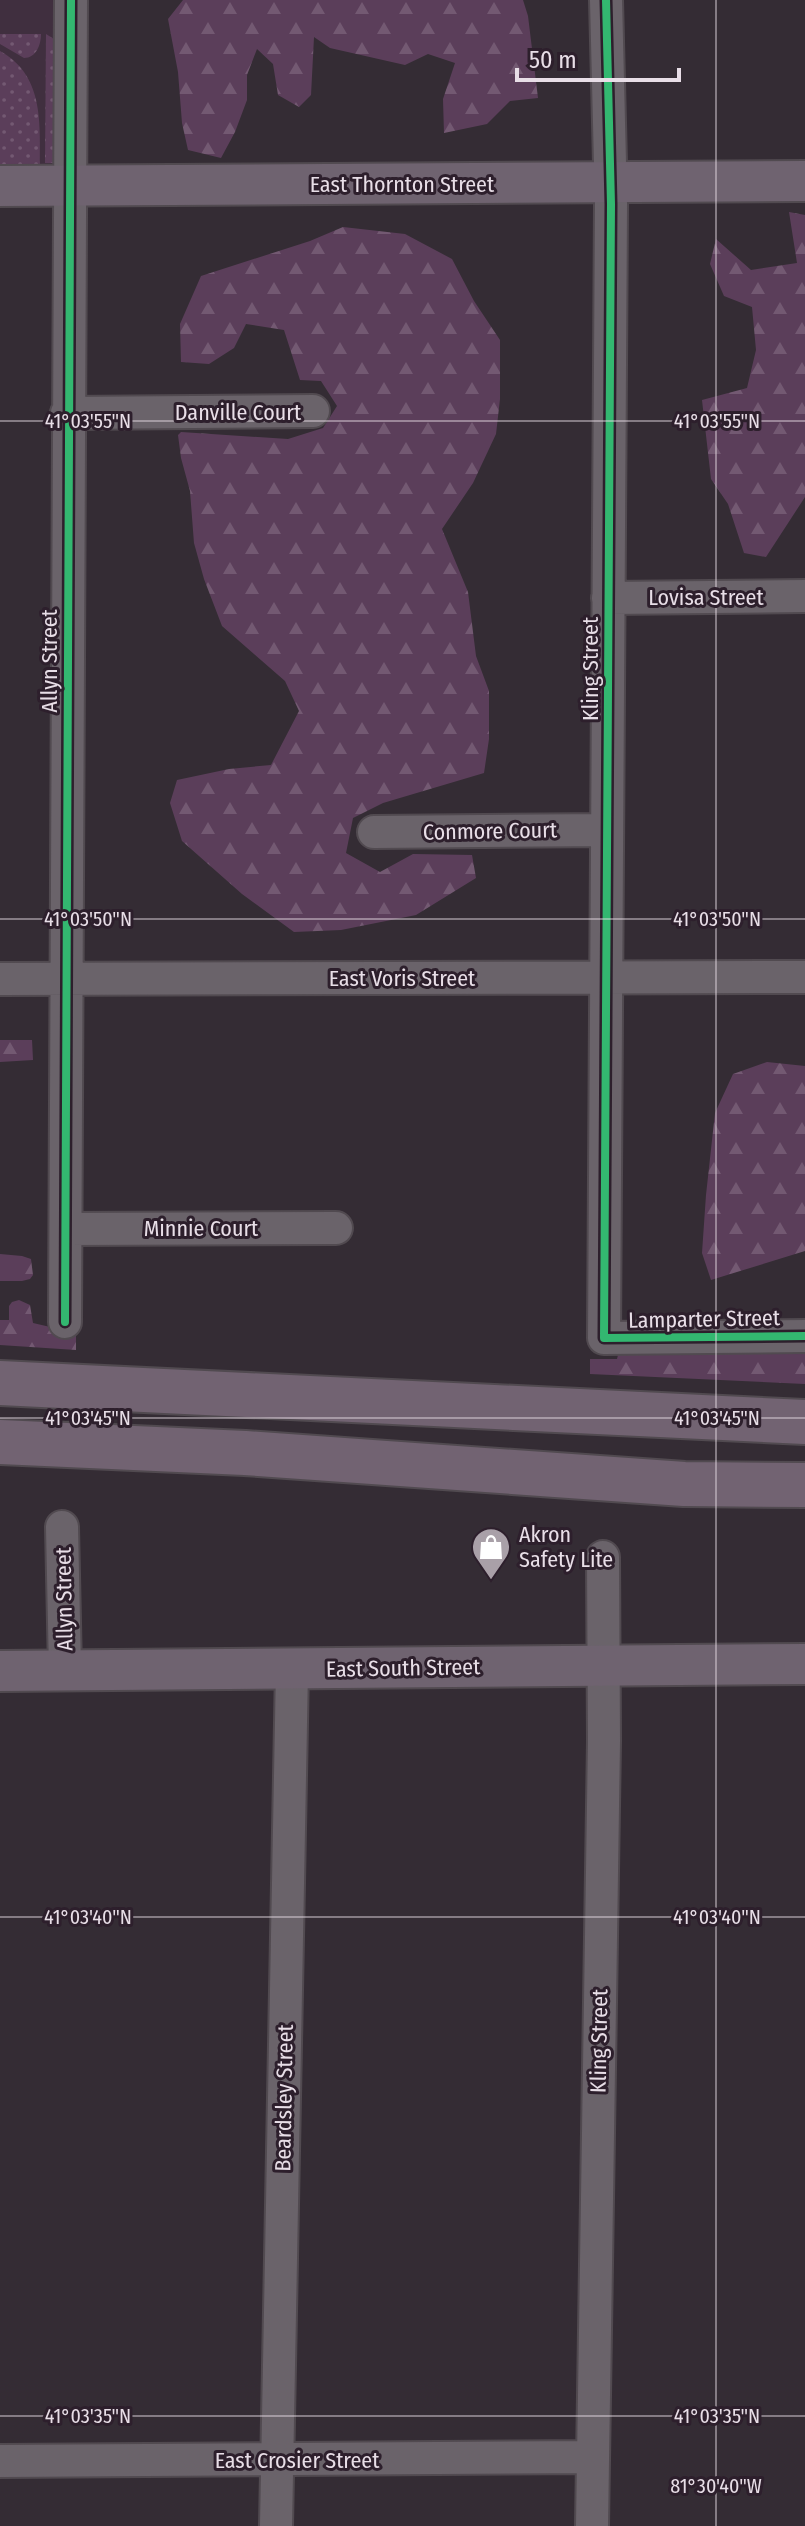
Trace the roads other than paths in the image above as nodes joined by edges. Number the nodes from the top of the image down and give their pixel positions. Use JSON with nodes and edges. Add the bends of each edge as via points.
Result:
{"nodes":[{"id":1,"x":71,"y":0,"type":"edge"},
{"id":2,"x":606,"y":0,"type":"edge"},
{"id":3,"x":805,"y":181,"type":"edge"},
{"id":4,"x":610,"y":183,"type":"junction"},
{"id":5,"x":0,"y":186,"type":"edge"},
{"id":6,"x":69,"y":186,"type":"junction"},
{"id":7,"x":313,"y":411,"type":"dead end"},
{"id":8,"x":67,"y":413,"type":"junction"},
{"id":9,"x":805,"y":596,"type":"edge"},
{"id":10,"x":608,"y":598,"type":"junction"},
{"id":11,"x":607,"y":830,"type":"junction"},
{"id":12,"x":374,"y":832,"type":"dead end"},
{"id":13,"x":608,"y":977,"type":"junction"},
{"id":14,"x":805,"y":977,"type":"edge"},
{"id":15,"x":68,"y":978,"type":"junction"},
{"id":16,"x":0,"y":979,"type":"edge"},
{"id":17,"x":336,"y":1228,"type":"dead end"},
{"id":18,"x":66,"y":1229,"type":"junction"},
{"id":19,"x":65,"y":1322,"type":"dead end"},
{"id":20,"x":805,"y":1336,"type":"edge"},
{"id":21,"x":604,"y":1338,"type":"joint"},
{"id":22,"x":0,"y":1383,"type":"edge"},
{"id":23,"x":805,"y":1422,"type":"edge"},
{"id":24,"x":0,"y":1442,"type":"edge"},
{"id":25,"x":684,"y":1484,"type":"junction"},
{"id":26,"x":805,"y":1485,"type":"edge"},
{"id":27,"x":805,"y":1509,"type":"edge"},
{"id":28,"x":62,"y":1527,"type":"dead end"},
{"id":29,"x":603,"y":1557,"type":"dead end"},
{"id":30,"x":805,"y":1664,"type":"edge"},
{"id":31,"x":604,"y":1665,"type":"junction"},
{"id":32,"x":292,"y":1669,"type":"junction"},
{"id":33,"x":65,"y":1670,"type":"junction"},
{"id":34,"x":0,"y":1671,"type":"edge"},
{"id":35,"x":593,"y":2457,"type":"junction"},
{"id":36,"x":276,"y":2460,"type":"junction"},
{"id":37,"x":0,"y":2461,"type":"edge"},
{"id":38,"x":276,"y":2526,"type":"edge"},
{"id":39,"x":592,"y":2526,"type":"edge"}],
"edges":[{"from":1,"to":6,"type":"street","name":"Allyn Street"},
{"from":2,"to":4,"type":"street","name":"Kling Street"},
{"from":3,"to":4,"type":"main road","name":"East Thornton Street"},
{"from":4,"to":6,"type":"main road","name":"East Thornton Street"},
{"from":4,"to":10,"type":"street","name":"Kling Street"},
{"from":5,"to":6,"type":"main road","name":"East Thornton Street"},
{"from":6,"to":8,"type":"street","name":"Allyn Street"},
{"from":7,"to":8,"type":"street","name":"Danville Court"},
{"from":8,"to":15,"type":"street","name":"Allyn Street"},
{"from":9,"to":10,"type":"street","name":"Lovisa Street"},
{"from":10,"to":11,"type":"street","name":"Kling Street"},
{"from":11,"to":12,"type":"street","name":"Conmore Court"},
{"from":11,"to":13,"type":"street","name":"Kling Street"},
{"from":13,"to":14,"type":"street","name":"East Voris Street"},
{"from":13,"to":15,"type":"street","name":"East Voris Street"},
{"from":13,"to":21,"type":"street","name":"Kling Street"},
{"from":15,"to":16,"type":"street","name":"East Voris Street"},
{"from":15,"to":18,"type":"street","name":"Allyn Street"},
{"from":17,"to":18,"type":"street","name":"Minnie Court"},
{"from":18,"to":19,"type":"street","name":"Allyn Street"},
{"from":20,"to":21,"type":"street","name":"Lamparter Street"},
{"from":22,"to":23,"type":"highway"},
{"from":24,"to":25,"type":"highway","via":[[245,1453]]},
{"from":25,"to":26,"type":"highway"},
{"from":25,"to":27,"type":"highway"},
{"from":28,"to":33,"type":"street","name":"Allyn Street"},
{"from":29,"to":31,"type":"street","name":"Kling Street"},
{"from":30,"to":31,"type":"main road","name":"East South Street"},
{"from":31,"to":32,"type":"main road","name":"East South Street"},
{"from":31,"to":35,"type":"street","name":"Kling Street"},
{"from":32,"to":33,"type":"main road","name":"East South Street"},
{"from":32,"to":36,"type":"street","name":"Beardsley Street"},
{"from":33,"to":34,"type":"main road","name":"East South Street"},
{"from":35,"to":36,"type":"street","name":"East Crosier Street"},
{"from":35,"to":39,"type":"street","name":"Kling Street"},
{"from":36,"to":37,"type":"street","name":"East Crosier Street"},
{"from":36,"to":38,"type":"street","name":"Beardsley Street"}]}
